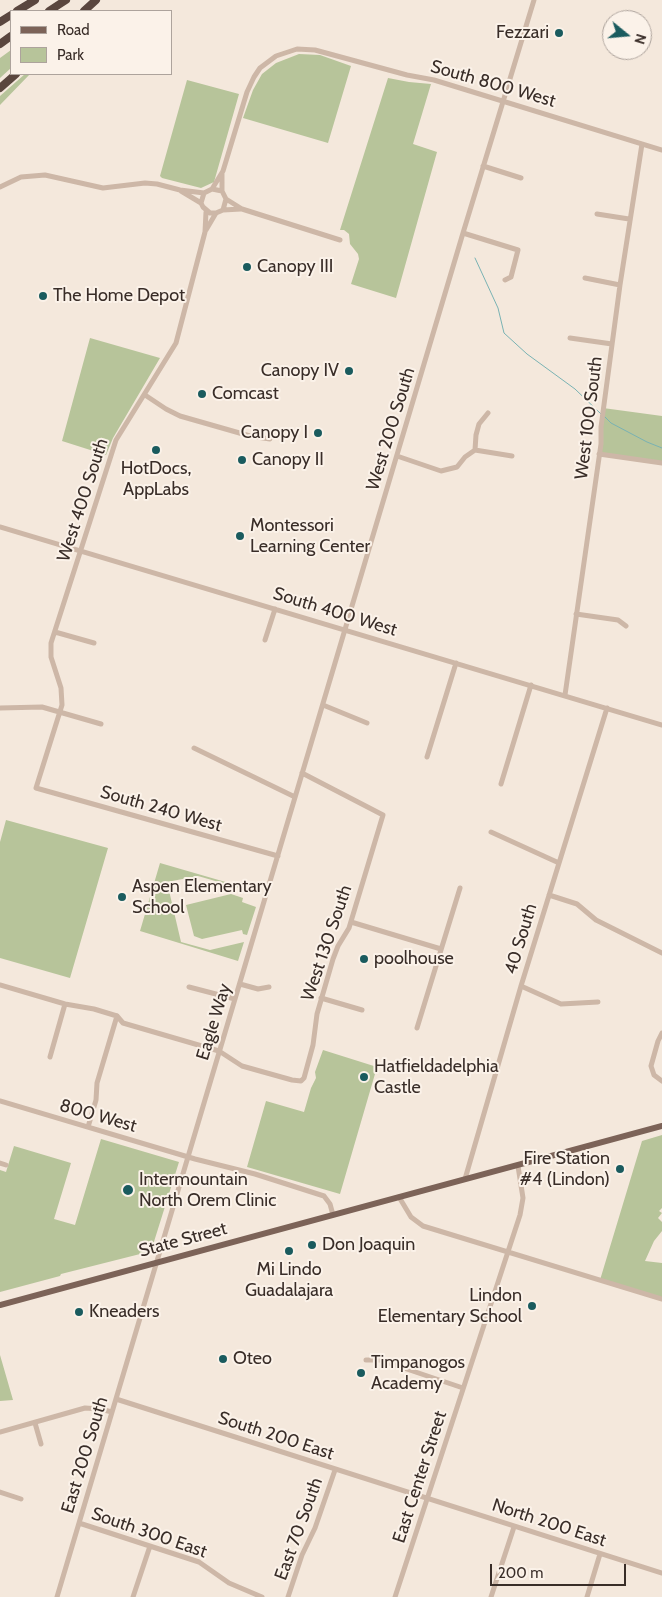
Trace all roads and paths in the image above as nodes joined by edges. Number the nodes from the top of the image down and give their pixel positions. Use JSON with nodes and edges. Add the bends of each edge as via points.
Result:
{"nodes":[{"id":1,"x":35,"y":0,"type":"edge"},
{"id":2,"x":66,"y":0,"type":"edge"},
{"id":3,"x":96,"y":0,"type":"edge"},
{"id":4,"x":534,"y":0,"type":"edge"},
{"id":5,"x":19,"y":10,"type":"edge"},
{"id":6,"x":51,"y":10,"type":"edge"},
{"id":7,"x":85,"y":10,"type":"edge"},
{"id":8,"x":15,"y":75,"type":"edge"},
{"id":9,"x":0,"y":88,"type":"edge"},
{"id":10,"x":503,"y":100,"type":"junction"},
{"id":11,"x":642,"y":144,"type":"junction"},
{"id":12,"x":662,"y":150,"type":"edge"},
{"id":13,"x":483,"y":166,"type":"junction"},
{"id":14,"x":222,"y":171,"type":"junction"},
{"id":15,"x":521,"y":178,"type":"dead end"},
{"id":16,"x":0,"y":187,"type":"edge"},
{"id":17,"x":212,"y":189,"type":"junction"},
{"id":18,"x":180,"y":190,"type":"junction"},
{"id":19,"x":222,"y":192,"type":"junction"},
{"id":20,"x":204,"y":193,"type":"junction"},
{"id":21,"x":226,"y":199,"type":"junction"},
{"id":22,"x":201,"y":203,"type":"junction"},
{"id":23,"x":242,"y":209,"type":"junction"},
{"id":24,"x":223,"y":210,"type":"junction"},
{"id":25,"x":206,"y":212,"type":"junction"},
{"id":26,"x":216,"y":214,"type":"junction"},
{"id":27,"x":597,"y":214,"type":"dead end"},
{"id":28,"x":629,"y":219,"type":"junction"},
{"id":29,"x":205,"y":232,"type":"junction"},
{"id":30,"x":463,"y":233,"type":"junction"},
{"id":31,"x":340,"y":240,"type":"dead end"},
{"id":32,"x":585,"y":278,"type":"dead end"},
{"id":33,"x":505,"y":280,"type":"dead end"},
{"id":34,"x":620,"y":285,"type":"junction"},
{"id":35,"x":570,"y":338,"type":"dead end"},
{"id":36,"x":612,"y":344,"type":"junction"},
{"id":37,"x":145,"y":394,"type":"junction"},
{"id":38,"x":488,"y":413,"type":"dead end"},
{"id":39,"x":270,"y":439,"type":"dead end"},
{"id":40,"x":475,"y":450,"type":"junction"},
{"id":41,"x":599,"y":454,"type":"junction"},
{"id":42,"x":397,"y":456,"type":"junction"},
{"id":43,"x":512,"y":456,"type":"dead end"},
{"id":44,"x":662,"y":463,"type":"edge"},
{"id":45,"x":0,"y":526,"type":"edge"},
{"id":46,"x":81,"y":551,"type":"junction"},
{"id":47,"x":275,"y":608,"type":"junction"},
{"id":48,"x":576,"y":614,"type":"junction"},
{"id":49,"x":626,"y":626,"type":"dead end"},
{"id":50,"x":345,"y":630,"type":"junction"},
{"id":51,"x":55,"y":632,"type":"junction"},
{"id":52,"x":265,"y":640,"type":"dead end"},
{"id":53,"x":94,"y":644,"type":"dead end"},
{"id":54,"x":456,"y":663,"type":"junction"},
{"id":55,"x":531,"y":685,"type":"junction"},
{"id":56,"x":565,"y":695,"type":"junction"},
{"id":57,"x":322,"y":705,"type":"junction"},
{"id":58,"x":0,"y":708,"type":"edge"},
{"id":59,"x":607,"y":708,"type":"junction"},
{"id":60,"x":60,"y":712,"type":"junction"},
{"id":61,"x":367,"y":723,"type":"dead end"},
{"id":62,"x":101,"y":724,"type":"dead end"},
{"id":63,"x":662,"y":724,"type":"edge"},
{"id":64,"x":194,"y":748,"type":"dead end"},
{"id":65,"x":427,"y":757,"type":"dead end"},
{"id":66,"x":302,"y":773,"type":"junction"},
{"id":67,"x":501,"y":784,"type":"dead end"},
{"id":68,"x":36,"y":788,"type":"joint"},
{"id":69,"x":295,"y":797,"type":"junction"},
{"id":70,"x":491,"y":832,"type":"dead end"},
{"id":71,"x":278,"y":856,"type":"junction"},
{"id":72,"x":559,"y":863,"type":"junction"},
{"id":73,"x":460,"y":888,"type":"dead end"},
{"id":74,"x":549,"y":894,"type":"junction"},
{"id":75,"x":266,"y":895,"type":"joint"},
{"id":76,"x":351,"y":922,"type":"junction"},
{"id":77,"x":441,"y":949,"type":"junction"},
{"id":78,"x":662,"y":953,"type":"edge"},
{"id":79,"x":240,"y":984,"type":"junction"},
{"id":80,"x":0,"y":985,"type":"edge"},
{"id":81,"x":189,"y":986,"type":"dead end"},
{"id":82,"x":521,"y":986,"type":"junction"},
{"id":83,"x":269,"y":987,"type":"dead end"},
{"id":84,"x":322,"y":998,"type":"junction"},
{"id":85,"x":235,"y":999,"type":"junction"},
{"id":86,"x":598,"y":1002,"type":"dead end"},
{"id":87,"x":65,"y":1004,"type":"junction"},
{"id":88,"x":362,"y":1010,"type":"dead end"},
{"id":89,"x":117,"y":1016,"type":"junction"},
{"id":90,"x":417,"y":1028,"type":"dead end"},
{"id":91,"x":662,"y":1033,"type":"edge"},
{"id":92,"x":219,"y":1051,"type":"junction"},
{"id":93,"x":50,"y":1057,"type":"dead end"},
{"id":94,"x":662,"y":1081,"type":"edge"},
{"id":95,"x":0,"y":1101,"type":"edge"},
{"id":96,"x":662,"y":1126,"type":"edge"},
{"id":97,"x":88,"y":1127,"type":"junction"},
{"id":98,"x":188,"y":1157,"type":"junction"},
{"id":99,"x":0,"y":1163,"type":"edge"},
{"id":100,"x":6,"y":1164,"type":"dead end"},
{"id":101,"x":518,"y":1166,"type":"junction"},
{"id":102,"x":466,"y":1179,"type":"junction"},
{"id":103,"x":399,"y":1197,"type":"junction"},
{"id":104,"x":333,"y":1215,"type":"junction"},
{"id":105,"x":507,"y":1252,"type":"junction"},
{"id":106,"x":156,"y":1263,"type":"junction"},
{"id":107,"x":662,"y":1299,"type":"edge"},
{"id":108,"x":0,"y":1305,"type":"edge"},
{"id":109,"x":366,"y":1360,"type":"dead end"},
{"id":110,"x":464,"y":1388,"type":"junction"},
{"id":111,"x":116,"y":1399,"type":"junction"},
{"id":112,"x":112,"y":1412,"type":"junction"},
{"id":113,"x":35,"y":1423,"type":"junction"},
{"id":114,"x":0,"y":1432,"type":"edge"},
{"id":115,"x":41,"y":1444,"type":"dead end"},
{"id":116,"x":335,"y":1470,"type":"junction"},
{"id":117,"x":0,"y":1492,"type":"edge"},
{"id":118,"x":427,"y":1498,"type":"junction"},
{"id":119,"x":21,"y":1499,"type":"dead end"},
{"id":120,"x":79,"y":1523,"type":"junction"},
{"id":121,"x":514,"y":1527,"type":"junction"},
{"id":122,"x":150,"y":1546,"type":"junction"},
{"id":123,"x":600,"y":1554,"type":"junction"},
{"id":124,"x":662,"y":1574,"type":"edge"},
{"id":125,"x":57,"y":1597,"type":"edge"},
{"id":126,"x":133,"y":1597,"type":"edge"},
{"id":127,"x":262,"y":1597,"type":"edge"},
{"id":128,"x":288,"y":1597,"type":"edge"},
{"id":129,"x":395,"y":1597,"type":"edge"},
{"id":130,"x":491,"y":1597,"type":"edge"},
{"id":131,"x":587,"y":1597,"type":"edge"}],
"edges":[{"from":1,"to":5,"type":"highway"},
{"from":2,"to":6,"type":"highway"},
{"from":3,"to":7,"type":"highway"},
{"from":4,"to":10,"type":"street","name":"West 200 South"},
{"from":8,"to":9,"type":"highway"},
{"from":10,"to":11,"type":"street","name":"South 800 West"},
{"from":10,"to":13,"type":"street","name":"West 200 South"},
{"from":10,"to":14,"type":"street","name":"South 800 West","via":[[314,50],[297,49],[276,56],[260,68],[246,92]]},
{"from":11,"to":12,"type":"street","name":"South 800 West"},
{"from":11,"to":28,"type":"street","name":"West 100 South"},
{"from":13,"to":15,"type":"street"},
{"from":13,"to":30,"type":"street","name":"West 200 South"},
{"from":14,"to":17,"type":"street"},
{"from":14,"to":19,"type":"street"},
{"from":16,"to":18,"type":"street","via":[[21,177],[45,175],[103,188],[157,184]]},
{"from":17,"to":19,"type":"street"},
{"from":17,"to":20,"type":"street"},
{"from":18,"to":20,"type":"street"},
{"from":18,"to":22,"type":"street"},
{"from":19,"to":21,"type":"street"},
{"from":20,"to":22,"type":"street"},
{"from":21,"to":23,"type":"street"},
{"from":21,"to":24,"type":"street"},
{"from":22,"to":25,"type":"street"},
{"from":23,"to":24,"type":"street"},
{"from":23,"to":31,"type":"street"},
{"from":24,"to":26,"type":"street","name":"West 400 South"},
{"from":25,"to":26,"type":"street"},
{"from":25,"to":29,"type":"street","name":"West 400 South"},
{"from":26,"to":29,"type":"street","name":"West 400 South"},
{"from":27,"to":28,"type":"street"},
{"from":28,"to":34,"type":"street","name":"West 100 South"},
{"from":29,"to":37,"type":"street","name":"West 400 South","via":[[176,343]]},
{"from":30,"to":33,"type":"street","via":[[518,250],[511,277]]},
{"from":30,"to":42,"type":"street","name":"West 200 South"},
{"from":32,"to":34,"type":"street"},
{"from":34,"to":36,"type":"street","name":"West 100 South"},
{"from":35,"to":36,"type":"street"},
{"from":36,"to":41,"type":"street","name":"West 100 South"},
{"from":37,"to":39,"type":"street","via":[[180,416]]},
{"from":37,"to":46,"type":"street","name":"West 400 South","via":[[116,440]]},
{"from":38,"to":40,"type":"street","via":[[479,424]]},
{"from":40,"to":42,"type":"street","via":[[465,456],[457,468],[441,472]]},
{"from":40,"to":43,"type":"street"},
{"from":41,"to":44,"type":"street"},
{"from":41,"to":48,"type":"street","name":"West 100 South"},
{"from":42,"to":50,"type":"street","name":"West 200 South"},
{"from":45,"to":46,"type":"street","name":"South 400 West"},
{"from":46,"to":47,"type":"street","name":"South 400 West"},
{"from":46,"to":51,"type":"street","name":"West 400 South"},
{"from":47,"to":50,"type":"street","name":"South 400 West"},
{"from":47,"to":52,"type":"street"},
{"from":48,"to":49,"type":"street","via":[[618,620]]},
{"from":48,"to":56,"type":"street","name":"West 100 South"},
{"from":50,"to":54,"type":"street","name":"South 400 West"},
{"from":50,"to":57,"type":"street","name":"West 200 South"},
{"from":51,"to":53,"type":"street"},
{"from":51,"to":60,"type":"street","name":"West 400 South","via":[[51,657],[61,688]]},
{"from":54,"to":55,"type":"street","name":"South 400 West"},
{"from":54,"to":65,"type":"street"},
{"from":55,"to":56,"type":"street","name":"South 400 West"},
{"from":55,"to":67,"type":"street"},
{"from":56,"to":59,"type":"street","name":"South 400 West"},
{"from":57,"to":61,"type":"street"},
{"from":57,"to":66,"type":"street","name":"West 200 South"},
{"from":58,"to":60,"type":"street","via":[[42,707]]},
{"from":59,"to":63,"type":"street","name":"South 400 West"},
{"from":59,"to":72,"type":"street","name":"40 South"},
{"from":60,"to":62,"type":"street"},
{"from":60,"to":68,"type":"street","name":"West 400 South"},
{"from":64,"to":69,"type":"street"},
{"from":66,"to":69,"type":"street","name":"West 200 South"},
{"from":66,"to":76,"type":"street","name":"West 130 South","via":[[383,815]]},
{"from":68,"to":71,"type":"street","name":"South 240 West"},
{"from":69,"to":71,"type":"street","name":"West 200 South"},
{"from":70,"to":72,"type":"street"},
{"from":71,"to":75,"type":"street","name":"West 200 South"},
{"from":72,"to":74,"type":"street","name":"40 South"},
{"from":73,"to":77,"type":"street"},
{"from":74,"to":78,"type":"street","via":[[577,904],[596,920]]},
{"from":74,"to":82,"type":"street","name":"40 South"},
{"from":75,"to":79,"type":"street","name":"Eagle Way"},
{"from":76,"to":77,"type":"street"},
{"from":76,"to":84,"type":"street","name":"West 130 South","via":[[338,946]]},
{"from":77,"to":90,"type":"street"},
{"from":79,"to":83,"type":"street","via":[[258,989]]},
{"from":79,"to":85,"type":"street","name":"Eagle Way"},
{"from":80,"to":87,"type":"street"},
{"from":81,"to":85,"type":"street"},
{"from":82,"to":86,"type":"street","via":[[561,1004]]},
{"from":82,"to":102,"type":"street","name":"40 South"},
{"from":84,"to":88,"type":"street"},
{"from":84,"to":92,"type":"street","name":"West 130 South","via":[[314,1046],[301,1080],[242,1066]]},
{"from":85,"to":92,"type":"street","name":"Eagle Way"},
{"from":87,"to":89,"type":"street"},
{"from":87,"to":93,"type":"street"},
{"from":89,"to":92,"type":"street","via":[[124,1023]]},
{"from":89,"to":97,"type":"street"},
{"from":91,"to":94,"type":"street","via":[[651,1066],[654,1075]]},
{"from":92,"to":98,"type":"street","name":"Eagle Way"},
{"from":95,"to":97,"type":"street","name":"800 West"},
{"from":96,"to":101,"type":"main road","name":"State Street"},
{"from":97,"to":98,"type":"street","name":"800 West"},
{"from":98,"to":104,"type":"street","name":"800 West","via":[[324,1196]]},
{"from":98,"to":106,"type":"street","name":"East 200 South"},
{"from":99,"to":100,"type":"street"},
{"from":101,"to":102,"type":"main road","name":"State Street"},
{"from":101,"to":105,"type":"street","name":"East Center Street","via":[[523,1198]]},
{"from":102,"to":103,"type":"main road","name":"State Street"},
{"from":103,"to":104,"type":"main road","name":"State Street"},
{"from":103,"to":105,"type":"street","via":[[411,1217],[423,1226]]},
{"from":104,"to":106,"type":"main road","name":"State Street"},
{"from":105,"to":107,"type":"street"},
{"from":105,"to":110,"type":"street","name":"East Center Street"},
{"from":106,"to":108,"type":"main road","name":"State Street"},
{"from":106,"to":111,"type":"street","name":"East 200 South"},
{"from":109,"to":110,"type":"street","via":[[380,1360]]},
{"from":110,"to":118,"type":"street","name":"East Center Street"},
{"from":111,"to":112,"type":"street","name":"East 200 South"},
{"from":111,"to":116,"type":"street","name":"South 200 East"},
{"from":112,"to":113,"type":"street","via":[[85,1408]]},
{"from":112,"to":120,"type":"street","name":"East 200 South"},
{"from":113,"to":114,"type":"street"},
{"from":113,"to":115,"type":"street"},
{"from":116,"to":118,"type":"street","name":"South 200 East"},
{"from":116,"to":128,"type":"street","name":"East 70 South"},
{"from":117,"to":119,"type":"street"},
{"from":118,"to":121,"type":"street","name":"North 200 East"},
{"from":118,"to":129,"type":"street","name":"East Center Street"},
{"from":120,"to":122,"type":"street","name":"South 300 East"},
{"from":120,"to":125,"type":"street","name":"East 200 South"},
{"from":121,"to":123,"type":"street","name":"North 200 East"},
{"from":121,"to":130,"type":"street"},
{"from":122,"to":126,"type":"street"},
{"from":122,"to":127,"type":"street","name":"South 300 East","via":[[199,1562],[230,1584]]},
{"from":123,"to":124,"type":"street","name":"North 200 East"},
{"from":123,"to":131,"type":"street"}]}
